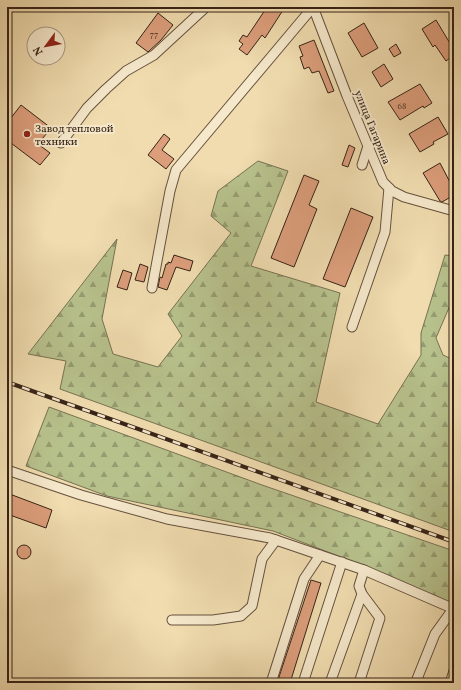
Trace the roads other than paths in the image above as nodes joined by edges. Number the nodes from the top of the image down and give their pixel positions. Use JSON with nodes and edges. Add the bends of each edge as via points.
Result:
{"nodes":[{"id":1,"x":206,"y":7,"type":"edge"},
{"id":2,"x":313,"y":7,"type":"edge"},
{"id":3,"x":61,"y":143,"type":"dead end"},
{"id":4,"x":368,"y":146,"type":"junction"},
{"id":5,"x":362,"y":165,"type":"dead end"},
{"id":6,"x":389,"y":188,"type":"junction"},
{"id":7,"x":454,"y":211,"type":"edge"},
{"id":8,"x":152,"y":288,"type":"dead end"},
{"id":9,"x":352,"y":327,"type":"dead end"},
{"id":10,"x":7,"y":470,"type":"edge"},
{"id":11,"x":276,"y":540,"type":"junction"},
{"id":12,"x":320,"y":555,"type":"junction"},
{"id":13,"x":342,"y":562,"type":"junction"},
{"id":14,"x":364,"y":570,"type":"junction"},
{"id":15,"x":362,"y":594,"type":"junction"},
{"id":16,"x":453,"y":609,"type":"edge"},
{"id":17,"x":172,"y":620,"type":"dead end"},
{"id":18,"x":454,"y":671,"type":"edge"},
{"id":19,"x":417,"y":679,"type":"dead end"},
{"id":20,"x":272,"y":683,"type":"edge"},
{"id":21,"x":303,"y":683,"type":"edge"},
{"id":22,"x":330,"y":683,"type":"edge"},
{"id":23,"x":359,"y":683,"type":"edge"},
{"id":24,"x":450,"y":683,"type":"edge"}],
"edges":[{"from":1,"to":3,"type":"street","via":[[154,55],[126,71],[106,89],[87,108]]},
{"from":2,"to":4,"type":"street","name":"улица Гагарина"},
{"from":2,"to":8,"type":"street","via":[[176,170]]},
{"from":4,"to":5,"type":"street"},
{"from":4,"to":6,"type":"street","name":"улица Гагарина","via":[[383,182]]},
{"from":6,"to":7,"type":"street","name":"улица Гагарина","via":[[404,197]]},
{"from":6,"to":9,"type":"street","via":[[385,232]]},
{"from":10,"to":11,"type":"street","via":[[81,495],[167,519]]},
{"from":11,"to":12,"type":"street"},
{"from":11,"to":17,"type":"street","via":[[262,559],[252,606],[241,616],[213,620]]},
{"from":12,"to":13,"type":"street"},
{"from":12,"to":20,"type":"street","via":[[304,579]]},
{"from":13,"to":14,"type":"street"},
{"from":13,"to":21,"type":"street"},
{"from":14,"to":15,"type":"street","via":[[359,586]]},
{"from":14,"to":16,"type":"street"},
{"from":15,"to":22,"type":"street"},
{"from":15,"to":23,"type":"street","via":[[380,618]]},
{"from":16,"to":19,"type":"street","via":[[435,634]]},
{"from":18,"to":24,"type":"street"}]}
